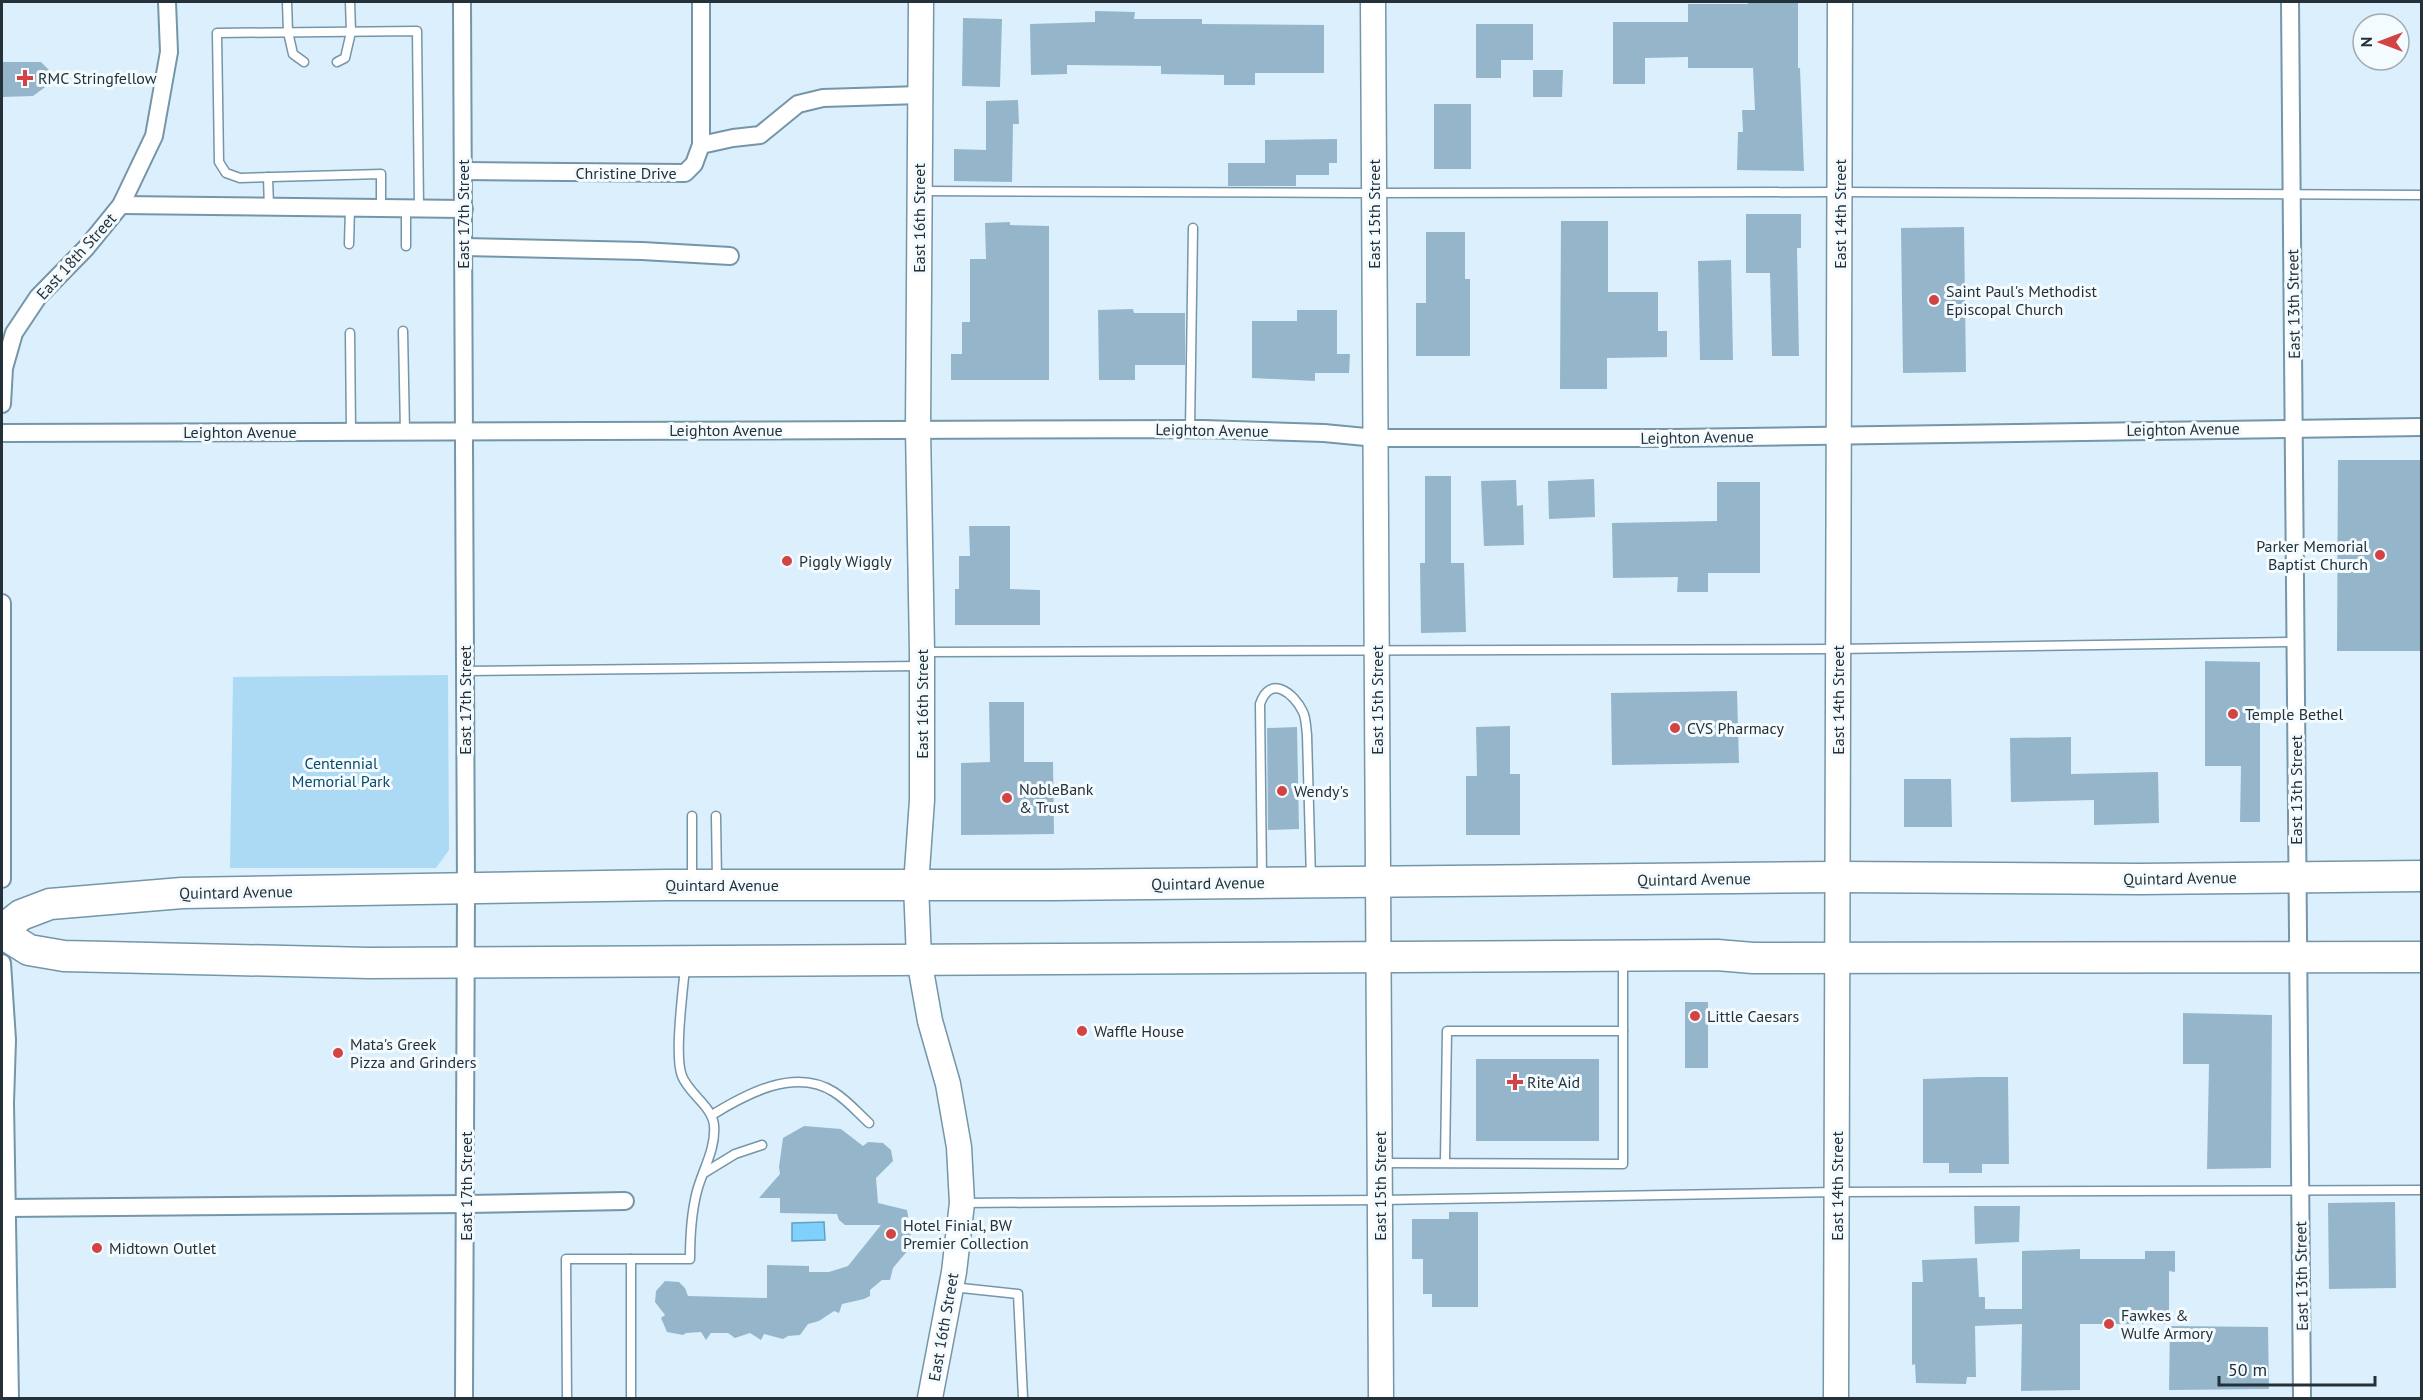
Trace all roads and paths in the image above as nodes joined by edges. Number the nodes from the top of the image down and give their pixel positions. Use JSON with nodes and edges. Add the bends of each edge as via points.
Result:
{"nodes":[{"id":1,"x":167,"y":2,"type":"edge"},
{"id":2,"x":287,"y":2,"type":"edge"},
{"id":3,"x":350,"y":2,"type":"edge"},
{"id":4,"x":462,"y":2,"type":"edge"},
{"id":5,"x":701,"y":2,"type":"edge"},
{"id":6,"x":921,"y":2,"type":"edge"},
{"id":7,"x":1373,"y":2,"type":"edge"},
{"id":8,"x":1840,"y":2,"type":"edge"},
{"id":9,"x":2290,"y":2,"type":"edge"},
{"id":10,"x":288,"y":32,"type":"junction"},
{"id":11,"x":351,"y":32,"type":"junction"},
{"id":12,"x":304,"y":62,"type":"dead end"},
{"id":13,"x":337,"y":62,"type":"dead end"},
{"id":14,"x":920,"y":95,"type":"junction"},
{"id":15,"x":700,"y":145,"type":"junction"},
{"id":16,"x":464,"y":171,"type":"junction"},
{"id":17,"x":268,"y":177,"type":"junction"},
{"id":18,"x":920,"y":191,"type":"junction"},
{"id":19,"x":1840,"y":192,"type":"junction"},
{"id":20,"x":1374,"y":193,"type":"junction"},
{"id":21,"x":2291,"y":195,"type":"junction"},
{"id":22,"x":2421,"y":195,"type":"edge"},
{"id":23,"x":121,"y":205,"type":"junction"},
{"id":24,"x":269,"y":207,"type":"junction"},
{"id":25,"x":350,"y":208,"type":"junction"},
{"id":26,"x":381,"y":208,"type":"junction"},
{"id":27,"x":413,"y":208,"type":"junction"},
{"id":28,"x":464,"y":209,"type":"junction"},
{"id":29,"x":1193,"y":228,"type":"dead end"},
{"id":30,"x":349,"y":244,"type":"dead end"},
{"id":31,"x":406,"y":246,"type":"dead end"},
{"id":32,"x":464,"y":247,"type":"junction"},
{"id":33,"x":730,"y":256,"type":"dead end"},
{"id":34,"x":403,"y":331,"type":"dead end"},
{"id":35,"x":350,"y":333,"type":"dead end"},
{"id":36,"x":2,"y":404,"type":"edge"},
{"id":37,"x":2421,"y":427,"type":"edge"},
{"id":38,"x":2294,"y":428,"type":"junction"},
{"id":39,"x":918,"y":429,"type":"junction"},
{"id":40,"x":1190,"y":429,"type":"junction"},
{"id":41,"x":351,"y":432,"type":"junction"},
{"id":42,"x":405,"y":432,"type":"junction"},
{"id":43,"x":464,"y":432,"type":"junction"},
{"id":44,"x":2,"y":433,"type":"edge"},
{"id":45,"x":1839,"y":435,"type":"junction"},
{"id":46,"x":1376,"y":438,"type":"junction"},
{"id":47,"x":2,"y":603,"type":"edge"},
{"id":48,"x":2,"y":626,"type":"edge"},
{"id":49,"x":2295,"y":642,"type":"junction"},
{"id":50,"x":1838,"y":649,"type":"junction"},
{"id":51,"x":1377,"y":652,"type":"junction"},
{"id":52,"x":922,"y":659,"type":"junction"},
{"id":53,"x":465,"y":671,"type":"junction"},
{"id":54,"x":2,"y":733,"type":"edge"},
{"id":55,"x":2,"y":765,"type":"edge"},
{"id":56,"x":692,"y":816,"type":"dead end"},
{"id":57,"x":716,"y":816,"type":"dead end"},
{"id":58,"x":2296,"y":876,"type":"junction"},
{"id":59,"x":2421,"y":876,"type":"edge"},
{"id":60,"x":1838,"y":877,"type":"junction"},
{"id":61,"x":2,"y":879,"type":"edge"},
{"id":62,"x":1311,"y":882,"type":"junction"},
{"id":63,"x":1378,"y":882,"type":"junction"},
{"id":64,"x":1262,"y":883,"type":"junction"},
{"id":65,"x":705,"y":885,"type":"junction"},
{"id":66,"x":916,"y":885,"type":"junction"},
{"id":67,"x":466,"y":888,"type":"junction"},
{"id":68,"x":2,"y":931,"type":"edge"},
{"id":69,"x":1623,"y":956,"type":"junction"},
{"id":70,"x":1838,"y":957,"type":"junction"},
{"id":71,"x":2298,"y":957,"type":"junction"},
{"id":72,"x":2421,"y":957,"type":"edge"},
{"id":73,"x":1379,"y":958,"type":"junction"},
{"id":74,"x":685,"y":960,"type":"junction"},
{"id":75,"x":919,"y":960,"type":"junction"},
{"id":76,"x":466,"y":961,"type":"junction"},
{"id":77,"x":2,"y":963,"type":"edge"},
{"id":78,"x":4,"y":1022,"type":"edge"},
{"id":79,"x":1623,"y":1030,"type":"junction"},
{"id":80,"x":712,"y":1115,"type":"junction"},
{"id":81,"x":869,"y":1123,"type":"dead end"},
{"id":82,"x":4,"y":1138,"type":"edge"},
{"id":83,"x":762,"y":1145,"type":"dead end"},
{"id":84,"x":1445,"y":1161,"type":"junction"},
{"id":85,"x":1380,"y":1162,"type":"junction"},
{"id":86,"x":703,"y":1174,"type":"junction"},
{"id":87,"x":4,"y":1184,"type":"edge"},
{"id":88,"x":2300,"y":1190,"type":"junction"},
{"id":89,"x":2421,"y":1190,"type":"edge"},
{"id":90,"x":1837,"y":1192,"type":"junction"},
{"id":91,"x":1380,"y":1200,"type":"junction"},
{"id":92,"x":625,"y":1201,"type":"dead end"},
{"id":93,"x":962,"y":1203,"type":"junction"},
{"id":94,"x":467,"y":1204,"type":"junction"},
{"id":95,"x":7,"y":1208,"type":"junction"},
{"id":96,"x":632,"y":1259,"type":"junction"},
{"id":97,"x":951,"y":1286,"type":"junction"},
{"id":98,"x":10,"y":1398,"type":"edge"},
{"id":99,"x":464,"y":1398,"type":"edge"},
{"id":100,"x":567,"y":1398,"type":"edge"},
{"id":101,"x":631,"y":1398,"type":"edge"},
{"id":102,"x":930,"y":1398,"type":"edge"},
{"id":103,"x":1023,"y":1398,"type":"edge"},
{"id":104,"x":1381,"y":1398,"type":"edge"},
{"id":105,"x":1836,"y":1398,"type":"edge"},
{"id":106,"x":2302,"y":1398,"type":"edge"}],
"edges":[{"from":1,"to":23,"type":"street","name":"East 18th Street","via":[[169,52],[154,136]]},
{"from":2,"to":10,"type":"lane"},
{"from":3,"to":11,"type":"lane"},
{"from":4,"to":16,"type":"street","name":"East 17th Street"},
{"from":5,"to":15,"type":"street","name":"Christine Drive"},
{"from":6,"to":14,"type":"street","name":"East 16th Street"},
{"from":7,"to":20,"type":"street","name":"East 15th Street"},
{"from":8,"to":19,"type":"street","name":"East 14th Street"},
{"from":9,"to":21,"type":"street","name":"East 13th Street"},
{"from":10,"to":11,"type":"lane"},
{"from":10,"to":12,"type":"lane","via":[[293,54]]},
{"from":10,"to":17,"type":"lane","via":[[217,33],[219,162],[226,173],[240,178]]},
{"from":11,"to":13,"type":"lane","via":[[345,58]]},
{"from":11,"to":27,"type":"lane","via":[[417,32]]},
{"from":14,"to":15,"type":"street","via":[[823,98],[798,104],[760,135]]},
{"from":14,"to":18,"type":"street","name":"East 16th Street"},
{"from":15,"to":16,"type":"street","name":"Christine Drive","via":[[694,164],[685,173]]},
{"from":16,"to":28,"type":"street","name":"East 17th Street"},
{"from":17,"to":24,"type":"lane"},
{"from":17,"to":26,"type":"lane","via":[[381,174]]},
{"from":18,"to":20,"type":"lane"},
{"from":18,"to":39,"type":"street","name":"East 16th Street"},
{"from":19,"to":20,"type":"lane"},
{"from":19,"to":21,"type":"lane"},
{"from":19,"to":45,"type":"street","name":"East 14th Street"},
{"from":20,"to":46,"type":"street","name":"East 15th Street"},
{"from":21,"to":22,"type":"lane"},
{"from":21,"to":38,"type":"street","name":"East 13th Street"},
{"from":23,"to":24,"type":"street"},
{"from":23,"to":36,"type":"street","name":"East 18th Street","via":[[38,297],[14,333],[4,368]]},
{"from":24,"to":25,"type":"street"},
{"from":25,"to":26,"type":"street"},
{"from":25,"to":30,"type":"lane"},
{"from":26,"to":27,"type":"street"},
{"from":27,"to":28,"type":"street"},
{"from":27,"to":31,"type":"lane"},
{"from":28,"to":32,"type":"street","name":"East 17th Street"},
{"from":29,"to":40,"type":"lane"},
{"from":32,"to":33,"type":"street"},
{"from":32,"to":43,"type":"street","name":"East 17th Street"},
{"from":34,"to":42,"type":"lane"},
{"from":35,"to":41,"type":"lane"},
{"from":37,"to":38,"type":"street","name":"Leighton Avenue"},
{"from":38,"to":45,"type":"street","name":"Leighton Avenue"},
{"from":38,"to":49,"type":"street","name":"East 13th Street"},
{"from":39,"to":40,"type":"street","name":"Leighton Avenue"},
{"from":39,"to":43,"type":"street","name":"Leighton Avenue"},
{"from":39,"to":52,"type":"street","name":"East 16th Street"},
{"from":40,"to":46,"type":"street","name":"Leighton Avenue"},
{"from":41,"to":42,"type":"street","name":"Leighton Avenue"},
{"from":41,"to":44,"type":"street","name":"Leighton Avenue"},
{"from":42,"to":43,"type":"street","name":"Leighton Avenue"},
{"from":43,"to":53,"type":"street","name":"East 17th Street"},
{"from":45,"to":46,"type":"street","name":"Leighton Avenue"},
{"from":45,"to":50,"type":"street","name":"East 14th Street"},
{"from":46,"to":51,"type":"street","name":"East 15th Street"},
{"from":47,"to":48,"type":"street"},
{"from":48,"to":54,"type":"street"},
{"from":49,"to":50,"type":"lane"},
{"from":49,"to":58,"type":"street","name":"East 13th Street"},
{"from":50,"to":51,"type":"lane"},
{"from":50,"to":60,"type":"street","name":"East 14th Street"},
{"from":51,"to":52,"type":"lane"},
{"from":51,"to":63,"type":"street","name":"East 15th Street"},
{"from":52,"to":53,"type":"lane"},
{"from":52,"to":66,"type":"street","name":"East 16th Street"},
{"from":53,"to":67,"type":"street","name":"East 17th Street"},
{"from":54,"to":55,"type":"street"},
{"from":55,"to":61,"type":"street"},
{"from":56,"to":65,"type":"lane"},
{"from":57,"to":65,"type":"lane"},
{"from":58,"to":59,"type":"highway","name":"Quintard Avenue"},
{"from":58,"to":60,"type":"highway","name":"Quintard Avenue"},
{"from":58,"to":71,"type":"street","name":"East 13th Street"},
{"from":60,"to":63,"type":"highway","name":"Quintard Avenue"},
{"from":60,"to":70,"type":"street","name":"East 14th Street"},
{"from":62,"to":63,"type":"highway","name":"Quintard Avenue"},
{"from":62,"to":64,"type":"highway","name":"Quintard Avenue"},
{"from":62,"to":64,"type":"lane","via":[[1304,714],[1295,697],[1273,688],[1260,704]]},
{"from":63,"to":73,"type":"street","name":"East 15th Street"},
{"from":64,"to":66,"type":"highway","name":"Quintard Avenue"},
{"from":65,"to":66,"type":"highway","name":"Quintard Avenue"},
{"from":65,"to":67,"type":"highway","name":"Quintard Avenue"},
{"from":66,"to":75,"type":"street","name":"East 16th Street"},
{"from":67,"to":68,"type":"highway","name":"Quintard Avenue","via":[[182,893],[50,904],[21,915]]},
{"from":67,"to":76,"type":"street","name":"East 17th Street"},
{"from":68,"to":76,"type":"highway","name":"Quintard Avenue","via":[[28,950],[64,956],[369,963]]},
{"from":69,"to":70,"type":"highway","name":"Quintard Avenue"},
{"from":69,"to":73,"type":"highway","name":"Quintard Avenue"},
{"from":69,"to":79,"type":"lane"},
{"from":70,"to":71,"type":"highway","name":"Quintard Avenue"},
{"from":70,"to":90,"type":"street","name":"East 14th Street"},
{"from":71,"to":72,"type":"highway","name":"Quintard Avenue"},
{"from":71,"to":88,"type":"street","name":"East 13th Street"},
{"from":73,"to":75,"type":"highway","name":"Quintard Avenue"},
{"from":73,"to":85,"type":"street","name":"East 15th Street"},
{"from":74,"to":75,"type":"highway","name":"Quintard Avenue"},
{"from":74,"to":76,"type":"highway","name":"Quintard Avenue"},
{"from":74,"to":80,"type":"lane","via":[[680,1031],[682,1076]]},
{"from":75,"to":93,"type":"street","name":"East 16th Street","via":[[930,1021],[948,1084],[959,1147]]},
{"from":76,"to":94,"type":"street","name":"East 17th Street"},
{"from":77,"to":78,"type":"street"},
{"from":78,"to":82,"type":"street"},
{"from":79,"to":84,"type":"lane","via":[[1447,1030]]},
{"from":79,"to":84,"type":"lane","via":[[1623,1164]]},
{"from":80,"to":81,"type":"lane","via":[[752,1092],[799,1082],[834,1092]]},
{"from":80,"to":86,"type":"lane","via":[[713,1147]]},
{"from":82,"to":87,"type":"street"},
{"from":83,"to":86,"type":"lane","via":[[735,1154]]},
{"from":84,"to":85,"type":"lane"},
{"from":85,"to":91,"type":"street","name":"East 15th Street"},
{"from":86,"to":96,"type":"lane","via":[[690,1220],[690,1259]]},
{"from":87,"to":95,"type":"street"},
{"from":88,"to":89,"type":"lane"},
{"from":88,"to":90,"type":"lane"},
{"from":88,"to":106,"type":"street","name":"East 13th Street"},
{"from":90,"to":91,"type":"lane"},
{"from":90,"to":105,"type":"street","name":"East 14th Street"},
{"from":91,"to":93,"type":"lane"},
{"from":91,"to":104,"type":"street","name":"East 15th Street"},
{"from":92,"to":94,"type":"street"},
{"from":93,"to":97,"type":"street","name":"East 16th Street"},
{"from":94,"to":95,"type":"street"},
{"from":94,"to":99,"type":"street","name":"East 17th Street"},
{"from":95,"to":98,"type":"street"},
{"from":96,"to":100,"type":"lane","via":[[566,1259]]},
{"from":96,"to":101,"type":"lane"},
{"from":97,"to":102,"type":"street","name":"East 16th Street"},
{"from":97,"to":103,"type":"lane","via":[[1018,1294]]}]}
